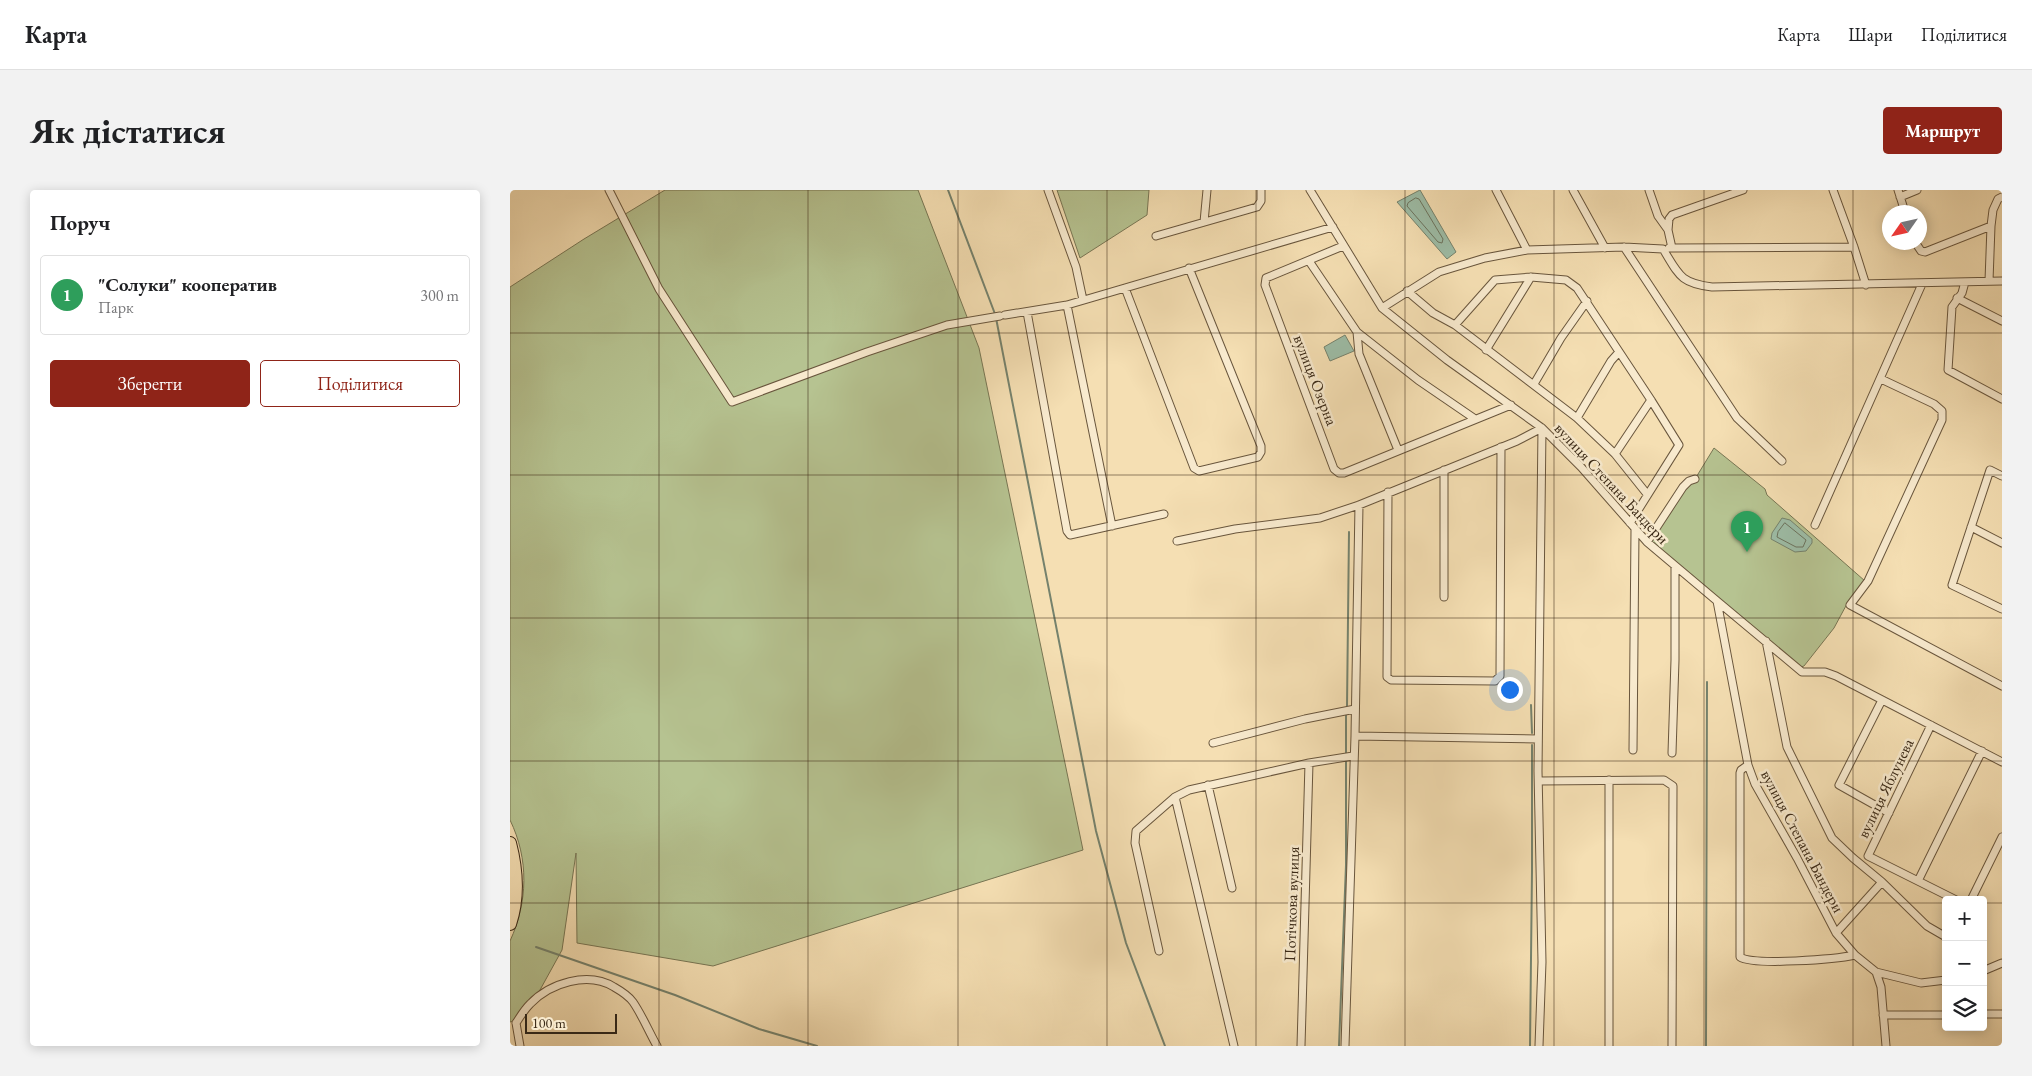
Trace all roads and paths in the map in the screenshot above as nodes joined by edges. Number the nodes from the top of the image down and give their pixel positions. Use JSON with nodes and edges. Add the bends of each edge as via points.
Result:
{"nodes":[{"id":1,"x":609,"y":190,"type":"edge"},
{"id":2,"x":1048,"y":190,"type":"edge"},
{"id":3,"x":1207,"y":190,"type":"edge"},
{"id":4,"x":1261,"y":190,"type":"edge"},
{"id":5,"x":1310,"y":190,"type":"edge"},
{"id":6,"x":1496,"y":190,"type":"edge"},
{"id":7,"x":1573,"y":190,"type":"edge"},
{"id":8,"x":1649,"y":190,"type":"edge"},
{"id":9,"x":1743,"y":190,"type":"edge"},
{"id":10,"x":1833,"y":190,"type":"edge"},
{"id":11,"x":1917,"y":190,"type":"edge"},
{"id":12,"x":1899,"y":193,"type":"edge"},
{"id":13,"x":2002,"y":197,"type":"edge"},
{"id":14,"x":1903,"y":205,"type":"edge"},
{"id":15,"x":1204,"y":222,"type":"junction"},
{"id":16,"x":1991,"y":226,"type":"junction"},
{"id":17,"x":1333,"y":228,"type":"junction"},
{"id":18,"x":1668,"y":230,"type":"junction"},
{"id":19,"x":1156,"y":236,"type":"dead end"},
{"id":20,"x":1343,"y":246,"type":"junction"},
{"id":21,"x":1624,"y":247,"type":"junction"},
{"id":22,"x":1854,"y":247,"type":"junction"},
{"id":23,"x":1605,"y":248,"type":"junction"},
{"id":24,"x":1672,"y":248,"type":"junction"},
{"id":25,"x":1663,"y":249,"type":"junction"},
{"id":26,"x":1527,"y":250,"type":"junction"},
{"id":27,"x":1919,"y":250,"type":"edge"},
{"id":28,"x":1309,"y":261,"type":"junction"},
{"id":29,"x":1189,"y":268,"type":"junction"},
{"id":30,"x":1531,"y":277,"type":"junction"},
{"id":31,"x":1989,"y":281,"type":"junction"},
{"id":32,"x":2002,"y":281,"type":"edge"},
{"id":33,"x":1965,"y":282,"type":"junction"},
{"id":34,"x":1922,"y":284,"type":"junction"},
{"id":35,"x":1866,"y":285,"type":"junction"},
{"id":36,"x":1126,"y":288,"type":"junction"},
{"id":37,"x":1407,"y":291,"type":"junction"},
{"id":38,"x":1957,"y":298,"type":"junction"},
{"id":39,"x":1083,"y":300,"type":"junction"},
{"id":40,"x":1587,"y":301,"type":"junction"},
{"id":41,"x":1067,"y":305,"type":"junction"},
{"id":42,"x":1382,"y":308,"type":"junction"},
{"id":43,"x":1027,"y":312,"type":"junction"},
{"id":44,"x":2002,"y":321,"type":"edge"},
{"id":45,"x":1456,"y":325,"type":"junction"},
{"id":46,"x":1357,"y":332,"type":"junction"},
{"id":47,"x":1486,"y":350,"type":"junction"},
{"id":48,"x":1619,"y":352,"type":"junction"},
{"id":49,"x":1880,"y":379,"type":"junction"},
{"id":50,"x":1534,"y":384,"type":"junction"},
{"id":51,"x":2002,"y":399,"type":"edge"},
{"id":52,"x":1652,"y":400,"type":"junction"},
{"id":53,"x":1511,"y":405,"type":"junction"},
{"id":54,"x":1577,"y":418,"type":"junction"},
{"id":55,"x":1475,"y":419,"type":"junction"},
{"id":56,"x":1542,"y":428,"type":"junction"},
{"id":57,"x":1502,"y":448,"type":"junction"},
{"id":58,"x":1398,"y":450,"type":"junction"},
{"id":59,"x":1616,"y":454,"type":"junction"},
{"id":60,"x":1782,"y":461,"type":"dead end"},
{"id":61,"x":1444,"y":470,"type":"junction"},
{"id":62,"x":2002,"y":476,"type":"edge"},
{"id":63,"x":1695,"y":479,"type":"dead end"},
{"id":64,"x":1388,"y":492,"type":"junction"},
{"id":65,"x":1648,"y":494,"type":"junction"},
{"id":66,"x":1359,"y":505,"type":"junction"},
{"id":67,"x":1164,"y":514,"type":"dead end"},
{"id":68,"x":1630,"y":523,"type":"junction"},
{"id":69,"x":1814,"y":525,"type":"dead end"},
{"id":70,"x":1112,"y":526,"type":"junction"},
{"id":71,"x":1971,"y":527,"type":"junction"},
{"id":72,"x":1635,"y":530,"type":"junction"},
{"id":73,"x":1177,"y":542,"type":"dead end"},
{"id":74,"x":1647,"y":542,"type":"junction"},
{"id":75,"x":2002,"y":543,"type":"edge"},
{"id":76,"x":1676,"y":568,"type":"junction"},
{"id":77,"x":1444,"y":598,"type":"dead end"},
{"id":78,"x":1717,"y":601,"type":"junction"},
{"id":79,"x":2002,"y":609,"type":"edge"},
{"id":80,"x":1766,"y":642,"type":"junction"},
{"id":81,"x":2002,"y":686,"type":"edge"},
{"id":82,"x":1882,"y":700,"type":"junction"},
{"id":83,"x":1355,"y":709,"type":"junction"},
{"id":84,"x":1931,"y":725,"type":"junction"},
{"id":85,"x":1355,"y":736,"type":"junction"},
{"id":86,"x":1538,"y":739,"type":"junction"},
{"id":87,"x":1213,"y":743,"type":"dead end"},
{"id":88,"x":1633,"y":750,"type":"dead end"},
{"id":89,"x":1982,"y":751,"type":"junction"},
{"id":90,"x":1672,"y":754,"type":"dead end"},
{"id":91,"x":1353,"y":756,"type":"junction"},
{"id":92,"x":2002,"y":762,"type":"edge"},
{"id":93,"x":1309,"y":763,"type":"junction"},
{"id":94,"x":1748,"y":765,"type":"junction"},
{"id":95,"x":1609,"y":780,"type":"junction"},
{"id":96,"x":1540,"y":781,"type":"junction"},
{"id":97,"x":1208,"y":785,"type":"junction"},
{"id":98,"x":1175,"y":797,"type":"junction"},
{"id":99,"x":1889,"y":813,"type":"junction"},
{"id":100,"x":2002,"y":837,"type":"edge"},
{"id":101,"x":510,"y":843,"type":"edge"},
{"id":102,"x":1918,"y":881,"type":"junction"},
{"id":103,"x":1882,"y":882,"type":"junction"},
{"id":104,"x":1232,"y":888,"type":"dead end"},
{"id":105,"x":1948,"y":896,"type":"edge"},
{"id":106,"x":1973,"y":896,"type":"edge"},
{"id":107,"x":510,"y":924,"type":"edge"},
{"id":108,"x":1836,"y":933,"type":"junction"},
{"id":109,"x":1942,"y":935,"type":"edge"},
{"id":110,"x":1159,"y":951,"type":"dead end"},
{"id":111,"x":1855,"y":956,"type":"junction"},
{"id":112,"x":2002,"y":963,"type":"edge"},
{"id":113,"x":1987,"y":969,"type":"edge"},
{"id":114,"x":1876,"y":972,"type":"junction"},
{"id":115,"x":1942,"y":978,"type":"edge"},
{"id":116,"x":1987,"y":1014,"type":"edge"},
{"id":117,"x":2002,"y":1014,"type":"edge"},
{"id":118,"x":1942,"y":1015,"type":"edge"},
{"id":119,"x":1883,"y":1016,"type":"junction"},
{"id":120,"x":513,"y":1024,"type":"edge"},
{"id":121,"x":520,"y":1046,"type":"edge"},
{"id":122,"x":657,"y":1046,"type":"edge"},
{"id":123,"x":1234,"y":1046,"type":"edge"},
{"id":124,"x":1301,"y":1046,"type":"edge"},
{"id":125,"x":1345,"y":1046,"type":"edge"},
{"id":126,"x":1540,"y":1046,"type":"edge"},
{"id":127,"x":1609,"y":1046,"type":"edge"},
{"id":128,"x":1672,"y":1046,"type":"edge"},
{"id":129,"x":1886,"y":1046,"type":"edge"}],
"edges":[{"from":1,"to":43,"type":"street","via":[[659,289],[732,402],[947,325]]},
{"from":2,"to":39,"type":"street","via":[[1076,267]]},
{"from":3,"to":15,"type":"street"},
{"from":4,"to":15,"type":"street","via":[[1261,202],[1257,207]]},
{"from":5,"to":17,"type":"street","name":"вулиця Степана Бандери"},
{"from":6,"to":26,"type":"street"},
{"from":7,"to":23,"type":"street"},
{"from":8,"to":18,"type":"street","via":[[1658,216]]},
{"from":9,"to":18,"type":"street","via":[[1672,215]]},
{"from":10,"to":22,"type":"street"},
{"from":11,"to":12,"type":"street"},
{"from":12,"to":14,"type":"street"},
{"from":13,"to":16,"type":"street","via":[[1993,210]]},
{"from":15,"to":19,"type":"street"},
{"from":16,"to":27,"type":"street","via":[[1925,252]]},
{"from":16,"to":31,"type":"street"},
{"from":17,"to":20,"type":"street","name":"вулиця Степана Бандери"},
{"from":17,"to":29,"type":"street"},
{"from":18,"to":24,"type":"street"},
{"from":20,"to":28,"type":"street","name":"вулиця Озерна"},
{"from":20,"to":42,"type":"street","name":"вулиця Степана Бандери"},
{"from":21,"to":23,"type":"street"},
{"from":21,"to":25,"type":"street"},
{"from":21,"to":60,"type":"street","via":[[1737,418]]},
{"from":22,"to":24,"type":"street"},
{"from":22,"to":35,"type":"street"},
{"from":23,"to":26,"type":"street"},
{"from":24,"to":25,"type":"street"},
{"from":25,"to":35,"type":"street","via":[[1681,277],[1695,285]]},
{"from":26,"to":37,"type":"street","via":[[1439,272]]},
{"from":28,"to":46,"type":"street"},
{"from":28,"to":58,"type":"street","name":"вулиця Озерна","via":[[1266,278],[1265,285],[1334,468],[1339,473],[1344,472]]},
{"from":29,"to":36,"type":"street"},
{"from":29,"to":36,"type":"street","via":[[1261,446],[1258,457],[1199,471],[1194,468]]},
{"from":30,"to":40,"type":"street","via":[[1566,280]]},
{"from":30,"to":45,"type":"street","via":[[1495,280]]},
{"from":30,"to":47,"type":"street"},
{"from":31,"to":32,"type":"street"},
{"from":31,"to":33,"type":"street"},
{"from":33,"to":34,"type":"street"},
{"from":33,"to":38,"type":"street"},
{"from":34,"to":35,"type":"street"},
{"from":34,"to":49,"type":"street"},
{"from":36,"to":39,"type":"street"},
{"from":37,"to":42,"type":"street"},
{"from":37,"to":45,"type":"street","via":[[1433,313]]},
{"from":38,"to":44,"type":"street"},
{"from":38,"to":51,"type":"street","via":[[1952,307],[1948,370]]},
{"from":39,"to":41,"type":"street"},
{"from":40,"to":48,"type":"street"},
{"from":40,"to":50,"type":"street"},
{"from":41,"to":43,"type":"street"},
{"from":41,"to":70,"type":"street"},
{"from":42,"to":53,"type":"street","name":"вулиця Степана Бандери"},
{"from":43,"to":70,"type":"street","via":[[1067,531],[1070,535]]},
{"from":45,"to":47,"type":"street"},
{"from":46,"to":55,"type":"street","via":[[1396,364]]},
{"from":46,"to":58,"type":"street","via":[[1359,354]]},
{"from":47,"to":50,"type":"street"},
{"from":48,"to":52,"type":"street"},
{"from":48,"to":54,"type":"street"},
{"from":49,"to":69,"type":"street"},
{"from":49,"to":81,"type":"street","via":[[1934,404],[1942,410],[1942,420],[1868,581],[1850,605]]},
{"from":50,"to":54,"type":"street"},
{"from":52,"to":59,"type":"street"},
{"from":52,"to":65,"type":"street","via":[[1679,445]]},
{"from":53,"to":55,"type":"street","name":"вулиця Озерна"},
{"from":53,"to":56,"type":"street","name":"вулиця Степана Бандери"},
{"from":54,"to":59,"type":"street"},
{"from":55,"to":58,"type":"street","name":"вулиця Озерна"},
{"from":56,"to":57,"type":"street"},
{"from":56,"to":68,"type":"street","name":"вулиця Степана Бандери"},
{"from":56,"to":86,"type":"street"},
{"from":57,"to":61,"type":"street"},
{"from":57,"to":64,"type":"street","via":[[1500,676],[1495,681],[1391,680],[1387,677]]},
{"from":59,"to":65,"type":"street"},
{"from":61,"to":64,"type":"street"},
{"from":61,"to":77,"type":"street"},
{"from":62,"to":71,"type":"street","via":[[1990,470]]},
{"from":63,"to":74,"type":"street","via":[[1682,487]]},
{"from":64,"to":66,"type":"street"},
{"from":65,"to":68,"type":"street"},
{"from":66,"to":73,"type":"street","via":[[1320,518],[1234,529]]},
{"from":66,"to":83,"type":"street"},
{"from":67,"to":70,"type":"street"},
{"from":68,"to":72,"type":"street","name":"вулиця Степана Бандери"},
{"from":71,"to":75,"type":"street"},
{"from":71,"to":79,"type":"street","via":[[1952,585]]},
{"from":72,"to":74,"type":"street","name":"вулиця Степана Бандери"},
{"from":72,"to":88,"type":"street"},
{"from":74,"to":76,"type":"street","name":"вулиця Степана Бандери"},
{"from":76,"to":78,"type":"street","name":"вулиця Степана Бандери"},
{"from":76,"to":90,"type":"street"},
{"from":78,"to":80,"type":"street"},
{"from":78,"to":94,"type":"street","name":"вулиця Степана Бандери"},
{"from":80,"to":82,"type":"street","via":[[1802,672],[1831,674]]},
{"from":80,"to":103,"type":"street","via":[[1787,747],[1794,762],[1832,838]]},
{"from":82,"to":84,"type":"street"},
{"from":82,"to":99,"type":"street","via":[[1839,785]]},
{"from":83,"to":85,"type":"street"},
{"from":83,"to":87,"type":"street"},
{"from":84,"to":89,"type":"street"},
{"from":84,"to":99,"type":"street","name":"вулиця Яблунева"},
{"from":85,"to":86,"type":"street"},
{"from":85,"to":91,"type":"street"},
{"from":86,"to":96,"type":"street"},
{"from":89,"to":92,"type":"street"},
{"from":89,"to":102,"type":"street"},
{"from":91,"to":93,"type":"street"},
{"from":91,"to":125,"type":"street"},
{"from":93,"to":97,"type":"street"},
{"from":93,"to":124,"type":"street","name":"Потічкова вулиця"},
{"from":94,"to":108,"type":"street","name":"вулиця Степана Бандери","via":[[1755,784]]},
{"from":94,"to":111,"type":"street","via":[[1740,774],[1740,957],[1768,961]]},
{"from":95,"to":96,"type":"street"},
{"from":95,"to":127,"type":"street"},
{"from":95,"to":128,"type":"street","via":[[1664,780],[1673,786]]},
{"from":96,"to":126,"type":"street"},
{"from":97,"to":98,"type":"street"},
{"from":97,"to":104,"type":"street"},
{"from":98,"to":110,"type":"street","via":[[1136,831],[1135,843]]},
{"from":98,"to":123,"type":"street"},
{"from":99,"to":102,"type":"street","name":"вулиця Яблунева","via":[[1868,856]]},
{"from":100,"to":106,"type":"street"},
{"from":101,"to":107,"type":"highway","via":[[516,877]]},
{"from":102,"to":105,"type":"street","name":"вулиця Яблунева"},
{"from":103,"to":108,"type":"street"},
{"from":103,"to":109,"type":"street","via":[[1927,926]]},
{"from":108,"to":111,"type":"street","name":"вулиця Степана Бандери"},
{"from":111,"to":114,"type":"street","name":"вулиця Степана Бандери"},
{"from":112,"to":113,"type":"street"},
{"from":114,"to":115,"type":"street","via":[[1921,982]]},
{"from":114,"to":119,"type":"street","via":[[1881,987]]},
{"from":116,"to":117,"type":"street"},
{"from":118,"to":119,"type":"street"},
{"from":119,"to":129,"type":"street"},
{"from":120,"to":121,"type":"street"},
{"from":120,"to":122,"type":"street","via":[[544,993],[576,980],[594,979],[606,982],[632,1001]]}]}
